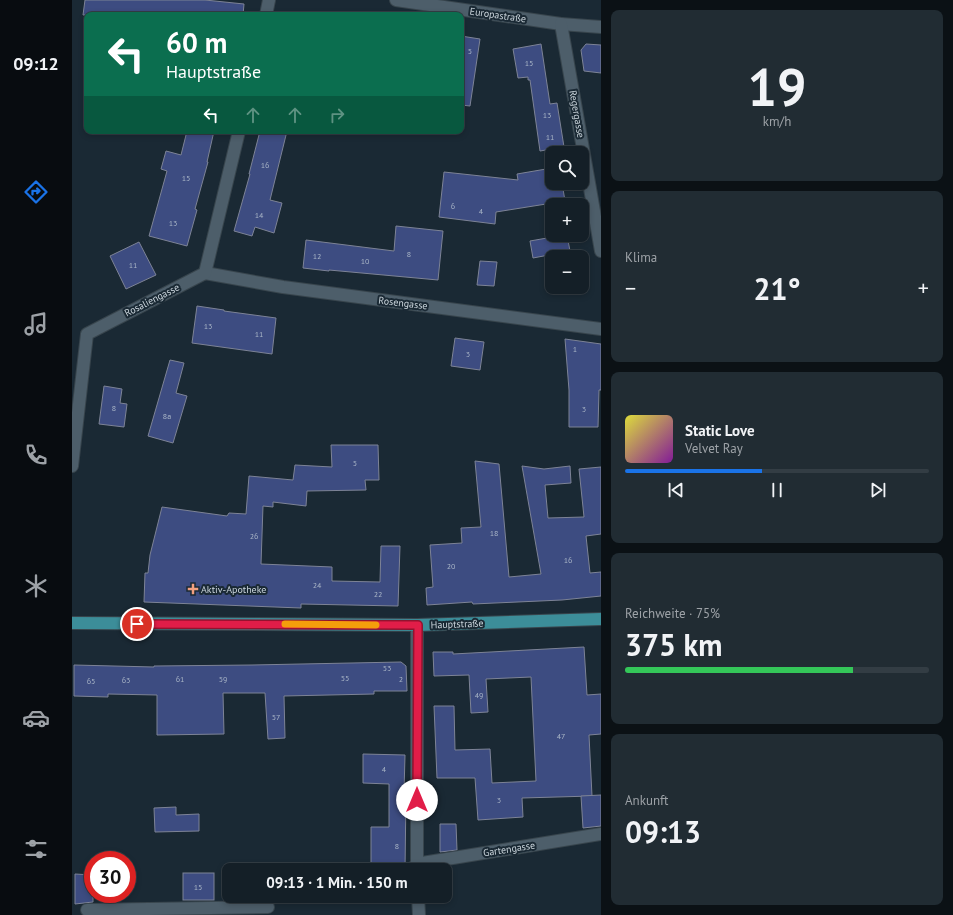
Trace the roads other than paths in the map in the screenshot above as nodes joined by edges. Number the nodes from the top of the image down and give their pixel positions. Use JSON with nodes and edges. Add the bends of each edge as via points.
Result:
{"nodes":[{"id":1,"x":270,"y":0,"type":"edge"},
{"id":2,"x":396,"y":0,"type":"edge"},
{"id":3,"x":267,"y":12,"type":"edge"},
{"id":4,"x":561,"y":24,"type":"junction"},
{"id":5,"x":601,"y":27,"type":"edge"},
{"id":6,"x":238,"y":134,"type":"edge"},
{"id":7,"x":601,"y":251,"type":"edge"},
{"id":8,"x":205,"y":273,"type":"junction"},
{"id":9,"x":601,"y":329,"type":"edge"},
{"id":10,"x":72,"y":466,"type":"edge"},
{"id":11,"x":601,"y":619,"type":"edge"},
{"id":12,"x":72,"y":622,"type":"edge"},
{"id":13,"x":418,"y":625,"type":"junction"},
{"id":14,"x":601,"y":834,"type":"edge"},
{"id":15,"x":416,"y":863,"type":"edge"},
{"id":16,"x":438,"y":863,"type":"edge"},
{"id":17,"x":418,"y":903,"type":"edge"},
{"id":18,"x":268,"y":907,"type":"dead end"},
{"id":19,"x":87,"y":910,"type":"dead end"},
{"id":20,"x":179,"y":912,"type":"edge"},
{"id":21,"x":418,"y":915,"type":"edge"}],
"edges":[{"from":1,"to":3,"type":"street"},
{"from":2,"to":4,"type":"street","name":"Europastraße"},
{"from":4,"to":5,"type":"street","name":"Europastraße"},
{"from":4,"to":7,"type":"street","name":"Regergasse"},
{"from":6,"to":8,"type":"street"},
{"from":8,"to":9,"type":"street","name":"Rosengasse","via":[[283,287]]},
{"from":8,"to":10,"type":"street","name":"Rosaliengasse","via":[[87,334]]},
{"from":11,"to":13,"type":"main road","name":"Hauptstraße"},
{"from":12,"to":13,"type":"main road","name":"Hauptstraße"},
{"from":13,"to":15,"type":"street"},
{"from":14,"to":16,"type":"street","name":"Gartengasse"},
{"from":17,"to":21,"type":"street"},
{"from":18,"to":20,"type":"street"},
{"from":19,"to":20,"type":"street"}]}
